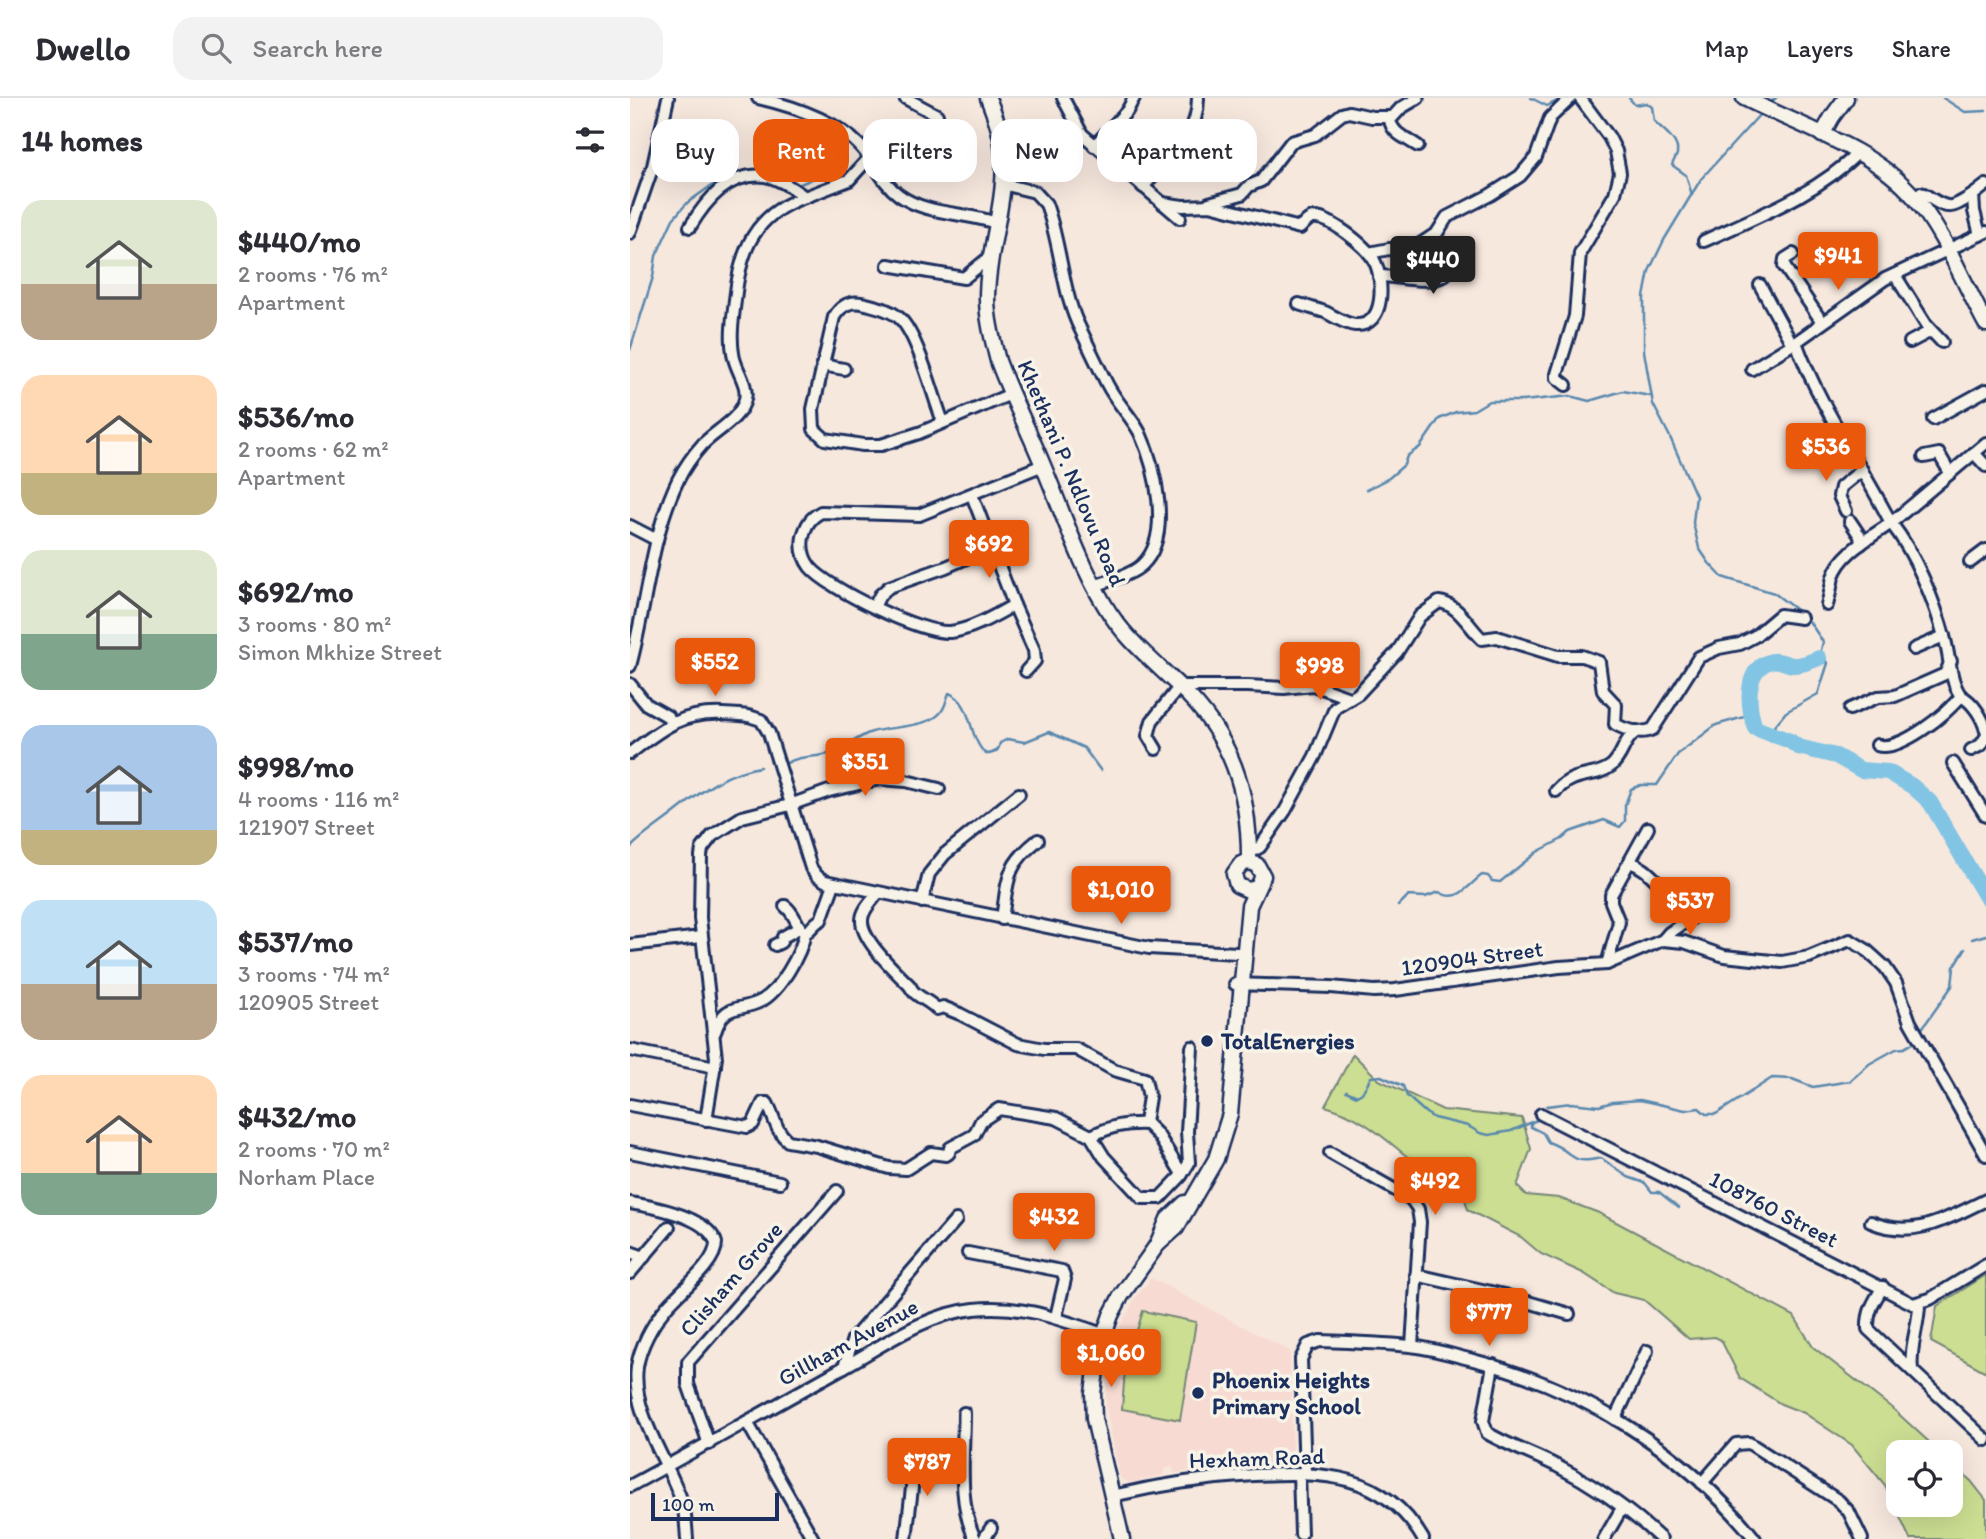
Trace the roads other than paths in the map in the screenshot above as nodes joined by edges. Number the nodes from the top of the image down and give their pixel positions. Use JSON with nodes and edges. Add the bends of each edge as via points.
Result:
{"nodes":[{"id":1,"x":667,"y":98,"type":"edge"},
{"id":2,"x":758,"y":98,"type":"edge"},
{"id":3,"x":905,"y":98,"type":"edge"},
{"id":4,"x":988,"y":98,"type":"edge"},
{"id":5,"x":1063,"y":98,"type":"edge"},
{"id":6,"x":1134,"y":98,"type":"edge"},
{"id":7,"x":1198,"y":98,"type":"edge"},
{"id":8,"x":1418,"y":98,"type":"edge"},
{"id":9,"x":1571,"y":98,"type":"edge"},
{"id":10,"x":1580,"y":98,"type":"edge"},
{"id":11,"x":1846,"y":98,"type":"edge"},
{"id":12,"x":1747,"y":100,"type":"edge"},
{"id":13,"x":937,"y":115,"type":"dead end"},
{"id":14,"x":1391,"y":117,"type":"junction"},
{"id":15,"x":1822,"y":135,"type":"junction"},
{"id":16,"x":1094,"y":146,"type":"junction"},
{"id":17,"x":1418,"y":146,"type":"dead end"},
{"id":18,"x":863,"y":151,"type":"edge"},
{"id":19,"x":1859,"y":152,"type":"junction"},
{"id":20,"x":863,"y":165,"type":"edge"},
{"id":21,"x":887,"y":182,"type":"edge"},
{"id":22,"x":1003,"y":184,"type":"junction"},
{"id":23,"x":1986,"y":186,"type":"edge"},
{"id":24,"x":1143,"y":187,"type":"junction"},
{"id":25,"x":1973,"y":195,"type":"junction"},
{"id":26,"x":805,"y":197,"type":"junction"},
{"id":27,"x":1914,"y":197,"type":"junction"},
{"id":28,"x":1162,"y":203,"type":"junction"},
{"id":29,"x":1203,"y":205,"type":"junction"},
{"id":30,"x":1180,"y":218,"type":"dead end"},
{"id":31,"x":996,"y":223,"type":"junction"},
{"id":32,"x":690,"y":227,"type":"dead end"},
{"id":33,"x":630,"y":233,"type":"edge"},
{"id":34,"x":1983,"y":233,"type":"edge"},
{"id":35,"x":1704,"y":242,"type":"dead end"},
{"id":36,"x":1461,"y":247,"type":"dead end"},
{"id":37,"x":1947,"y":249,"type":"junction"},
{"id":38,"x":1369,"y":253,"type":"junction"},
{"id":39,"x":1793,"y":254,"type":"dead end"},
{"id":40,"x":991,"y":256,"type":"junction"},
{"id":41,"x":888,"y":265,"type":"dead end"},
{"id":42,"x":1895,"y":275,"type":"junction"},
{"id":43,"x":1379,"y":276,"type":"junction"},
{"id":44,"x":1760,"y":285,"type":"dead end"},
{"id":45,"x":1299,"y":304,"type":"dead end"},
{"id":46,"x":1822,"y":322,"type":"junction"},
{"id":47,"x":1986,"y":322,"type":"edge"},
{"id":48,"x":1931,"y":331,"type":"junction"},
{"id":49,"x":1910,"y":342,"type":"dead end"},
{"id":50,"x":1942,"y":342,"type":"dead end"},
{"id":51,"x":1794,"y":343,"type":"junction"},
{"id":52,"x":822,"y":365,"type":"junction"},
{"id":53,"x":844,"y":369,"type":"dead end"},
{"id":54,"x":1752,"y":369,"type":"dead end"},
{"id":55,"x":1566,"y":385,"type":"dead end"},
{"id":56,"x":1986,"y":390,"type":"edge"},
{"id":57,"x":1011,"y":394,"type":"junction"},
{"id":58,"x":1933,"y":419,"type":"dead end"},
{"id":59,"x":943,"y":422,"type":"junction"},
{"id":60,"x":1986,"y":443,"type":"edge"},
{"id":61,"x":1974,"y":453,"type":"junction"},
{"id":62,"x":1924,"y":457,"type":"dead end"},
{"id":63,"x":1043,"y":465,"type":"junction"},
{"id":64,"x":1986,"y":466,"type":"edge"},
{"id":65,"x":1861,"y":470,"type":"junction"},
{"id":66,"x":1950,"y":473,"type":"junction"},
{"id":67,"x":972,"y":495,"type":"junction"},
{"id":68,"x":1891,"y":523,"type":"junction"},
{"id":69,"x":630,"y":526,"type":"edge"},
{"id":70,"x":657,"y":540,"type":"junction"},
{"id":71,"x":1861,"y":544,"type":"junction"},
{"id":72,"x":992,"y":547,"type":"junction"},
{"id":73,"x":1986,"y":550,"type":"edge"},
{"id":74,"x":1970,"y":562,"type":"dead end"},
{"id":75,"x":1094,"y":586,"type":"junction"},
{"id":76,"x":1014,"y":605,"type":"junction"},
{"id":77,"x":1827,"y":605,"type":"dead end"},
{"id":78,"x":874,"y":607,"type":"junction"},
{"id":79,"x":1801,"y":618,"type":"dead end"},
{"id":80,"x":1944,"y":636,"type":"junction"},
{"id":81,"x":1914,"y":649,"type":"dead end"},
{"id":82,"x":1951,"y":661,"type":"junction"},
{"id":83,"x":630,"y":666,"type":"edge"},
{"id":84,"x":1026,"y":671,"type":"dead end"},
{"id":85,"x":630,"y":684,"type":"edge"},
{"id":86,"x":1180,"y":686,"type":"junction"},
{"id":87,"x":1962,"y":696,"type":"junction"},
{"id":88,"x":1349,"y":698,"type":"junction"},
{"id":89,"x":1850,"y":709,"type":"dead end"},
{"id":90,"x":673,"y":723,"type":"junction"},
{"id":91,"x":1637,"y":731,"type":"junction"},
{"id":92,"x":1986,"y":731,"type":"edge"},
{"id":93,"x":1986,"y":737,"type":"edge"},
{"id":94,"x":1877,"y":745,"type":"dead end"},
{"id":95,"x":1156,"y":749,"type":"dead end"},
{"id":96,"x":1971,"y":750,"type":"dead end"},
{"id":97,"x":630,"y":753,"type":"edge"},
{"id":98,"x":1953,"y":763,"type":"dead end"},
{"id":99,"x":939,"y":789,"type":"dead end"},
{"id":100,"x":1556,"y":791,"type":"dead end"},
{"id":101,"x":1019,"y":794,"type":"dead end"},
{"id":102,"x":790,"y":805,"type":"junction"},
{"id":103,"x":1986,"y":816,"type":"edge"},
{"id":104,"x":1648,"y":828,"type":"dead end"},
{"id":105,"x":1038,"y":840,"type":"dead end"},
{"id":106,"x":1249,"y":857,"type":"junction"},
{"id":107,"x":1630,"y":862,"type":"junction"},
{"id":108,"x":834,"y":884,"type":"junction"},
{"id":109,"x":1237,"y":885,"type":"junction"},
{"id":110,"x":1257,"y":888,"type":"junction"},
{"id":111,"x":878,"y":893,"type":"junction"},
{"id":112,"x":922,"y":902,"type":"junction"},
{"id":113,"x":785,"y":906,"type":"dead end"},
{"id":114,"x":1002,"y":919,"type":"junction"},
{"id":115,"x":802,"y":931,"type":"junction"},
{"id":116,"x":701,"y":937,"type":"junction"},
{"id":117,"x":1663,"y":940,"type":"junction"},
{"id":118,"x":775,"y":945,"type":"dead end"},
{"id":119,"x":630,"y":946,"type":"edge"},
{"id":120,"x":1237,"y":953,"type":"junction"},
{"id":121,"x":1607,"y":964,"type":"junction"},
{"id":122,"x":1239,"y":985,"type":"junction"},
{"id":123,"x":714,"y":1034,"type":"junction"},
{"id":124,"x":1192,"y":1047,"type":"dead end"},
{"id":125,"x":630,"y":1050,"type":"edge"},
{"id":126,"x":715,"y":1067,"type":"junction"},
{"id":127,"x":630,"y":1105,"type":"edge"},
{"id":128,"x":1541,"y":1114,"type":"dead end"},
{"id":129,"x":706,"y":1120,"type":"junction"},
{"id":130,"x":1147,"y":1124,"type":"junction"},
{"id":131,"x":1091,"y":1136,"type":"junction"},
{"id":132,"x":630,"y":1152,"type":"edge"},
{"id":133,"x":1330,"y":1153,"type":"dead end"},
{"id":134,"x":1986,"y":1155,"type":"edge"},
{"id":135,"x":1182,"y":1174,"type":"junction"},
{"id":136,"x":780,"y":1182,"type":"dead end"},
{"id":137,"x":836,"y":1191,"type":"dead end"},
{"id":138,"x":1986,"y":1200,"type":"edge"},
{"id":139,"x":630,"y":1203,"type":"edge"},
{"id":140,"x":956,"y":1220,"type":"dead end"},
{"id":141,"x":1871,"y":1222,"type":"dead end"},
{"id":142,"x":669,"y":1227,"type":"dead end"},
{"id":143,"x":630,"y":1252,"type":"edge"},
{"id":144,"x":968,"y":1253,"type":"dead end"},
{"id":145,"x":644,"y":1257,"type":"junction"},
{"id":146,"x":1986,"y":1265,"type":"edge"},
{"id":147,"x":630,"y":1273,"type":"edge"},
{"id":148,"x":1416,"y":1275,"type":"junction"},
{"id":149,"x":1883,"y":1287,"type":"junction"},
{"id":150,"x":1919,"y":1304,"type":"junction"},
{"id":151,"x":1569,"y":1314,"type":"dead end"},
{"id":152,"x":1056,"y":1317,"type":"junction"},
{"id":153,"x":1103,"y":1334,"type":"junction"},
{"id":154,"x":1412,"y":1346,"type":"junction"},
{"id":155,"x":1647,"y":1351,"type":"dead end"},
{"id":156,"x":1493,"y":1365,"type":"junction"},
{"id":157,"x":844,"y":1367,"type":"junction"},
{"id":158,"x":1912,"y":1370,"type":"junction"},
{"id":159,"x":964,"y":1413,"type":"dead end"},
{"id":160,"x":1615,"y":1419,"type":"junction"},
{"id":161,"x":747,"y":1422,"type":"junction"},
{"id":162,"x":1986,"y":1440,"type":"edge"},
{"id":163,"x":709,"y":1444,"type":"junction"},
{"id":164,"x":911,"y":1455,"type":"dead end"},
{"id":165,"x":666,"y":1467,"type":"junction"},
{"id":166,"x":1302,"y":1473,"type":"junction"},
{"id":167,"x":1702,"y":1483,"type":"junction"},
{"id":168,"x":630,"y":1486,"type":"edge"},
{"id":169,"x":1112,"y":1496,"type":"junction"},
{"id":170,"x":1622,"y":1508,"type":"junction"},
{"id":171,"x":991,"y":1528,"type":"dead end"},
{"id":172,"x":1301,"y":1534,"type":"dead end"},
{"id":173,"x":687,"y":1539,"type":"edge"},
{"id":174,"x":813,"y":1539,"type":"edge"},
{"id":175,"x":906,"y":1539,"type":"edge"},
{"id":176,"x":975,"y":1539,"type":"edge"},
{"id":177,"x":984,"y":1539,"type":"edge"},
{"id":178,"x":1122,"y":1539,"type":"edge"},
{"id":179,"x":1423,"y":1539,"type":"edge"},
{"id":180,"x":1604,"y":1539,"type":"edge"},
{"id":181,"x":1661,"y":1539,"type":"edge"},
{"id":182,"x":1755,"y":1539,"type":"edge"},
{"id":183,"x":1863,"y":1539,"type":"edge"}],
"edges":[{"from":1,"to":33,"type":"street","via":[[653,166]]},
{"from":2,"to":18,"type":"street","via":[[827,123]]},
{"from":3,"to":13,"type":"street"},
{"from":4,"to":22,"type":"street","name":"Khethani P. Ndlovu Road","via":[[1002,142]]},
{"from":5,"to":16,"type":"street","via":[[1073,121]]},
{"from":6,"to":16,"type":"street"},
{"from":7,"to":24,"type":"street","via":[[1196,122],[1189,135]]},
{"from":8,"to":14,"type":"street"},
{"from":9,"to":38,"type":"street","via":[[1550,117],[1536,156],[1520,176],[1447,217],[1437,233],[1419,245]]},
{"from":10,"to":55,"type":"street","via":[[1609,136],[1620,173],[1615,194],[1580,253],[1576,316],[1557,374]]},
{"from":11,"to":15,"type":"street"},
{"from":12,"to":15,"type":"street"},
{"from":14,"to":17,"type":"street","via":[[1393,129]]},
{"from":14,"to":29,"type":"street","via":[[1342,114],[1315,135],[1291,142],[1261,181],[1242,194]]},
{"from":15,"to":19,"type":"street"},
{"from":16,"to":24,"type":"street"},
{"from":19,"to":27,"type":"street","via":[[1888,171]]},
{"from":19,"to":35,"type":"street","via":[[1800,196]]},
{"from":20,"to":26,"type":"street","via":[[849,180]]},
{"from":21,"to":31,"type":"street","via":[[910,202]]},
{"from":22,"to":31,"type":"street","name":"Khethani P. Ndlovu Road"},
{"from":22,"to":75,"type":"street","via":[[1035,192],[1046,204],[1076,318],[1108,387],[1139,431],[1152,470],[1159,528],[1150,554],[1136,570]]},
{"from":23,"to":25,"type":"street"},
{"from":24,"to":28,"type":"street"},
{"from":25,"to":27,"type":"street","via":[[1947,208],[1922,193]]},
{"from":25,"to":34,"type":"street"},
{"from":26,"to":32,"type":"street","via":[[766,176],[746,178],[726,184],[708,200]]},
{"from":26,"to":70,"type":"street","via":[[770,217],[744,250],[732,341],[746,398],[684,469]]},
{"from":27,"to":37,"type":"street"},
{"from":28,"to":29,"type":"street"},
{"from":28,"to":30,"type":"street"},
{"from":29,"to":38,"type":"street","via":[[1300,228],[1314,218],[1326,221]]},
{"from":31,"to":40,"type":"street","name":"Khethani P. Ndlovu Road"},
{"from":34,"to":37,"type":"street"},
{"from":36,"to":43,"type":"street","via":[[1454,250],[1449,270],[1438,279]]},
{"from":37,"to":42,"type":"street"},
{"from":37,"to":47,"type":"street"},
{"from":38,"to":43,"type":"street"},
{"from":39,"to":46,"type":"street","via":[[1785,259],[1784,267]]},
{"from":40,"to":41,"type":"street","via":[[964,278]]},
{"from":40,"to":57,"type":"street","name":"Khethani P. Ndlovu Road","via":[[990,325]]},
{"from":42,"to":46,"type":"street"},
{"from":42,"to":48,"type":"street"},
{"from":43,"to":45,"type":"street","via":[[1375,316],[1366,323],[1349,324]]},
{"from":44,"to":51,"type":"street"},
{"from":46,"to":51,"type":"street"},
{"from":48,"to":49,"type":"street"},
{"from":48,"to":50,"type":"street"},
{"from":51,"to":54,"type":"street"},
{"from":51,"to":65,"type":"street"},
{"from":52,"to":53,"type":"street"},
{"from":52,"to":59,"type":"street","via":[[812,423],[825,439],[881,444]]},
{"from":52,"to":59,"type":"street","via":[[834,317],[844,305],[859,302],[890,311],[900,317],[912,336]]},
{"from":56,"to":58,"type":"street"},
{"from":57,"to":59,"type":"street"},
{"from":57,"to":63,"type":"street","name":"Khethani P. Ndlovu Road"},
{"from":60,"to":61,"type":"street"},
{"from":61,"to":64,"type":"street"},
{"from":61,"to":66,"type":"street"},
{"from":62,"to":66,"type":"street","via":[[1940,454]]},
{"from":63,"to":67,"type":"street"},
{"from":63,"to":75,"type":"street","name":"Khethani P. Ndlovu Road"},
{"from":65,"to":68,"type":"street"},
{"from":65,"to":71,"type":"street","via":[[1841,487],[1839,496]]},
{"from":66,"to":68,"type":"street"},
{"from":67,"to":72,"type":"street"},
{"from":67,"to":78,"type":"street","via":[[919,514],[828,511],[808,522],[802,543],[810,568]]},
{"from":68,"to":71,"type":"street"},
{"from":68,"to":80,"type":"street","via":[[1913,558]]},
{"from":69,"to":70,"type":"street"},
{"from":70,"to":83,"type":"street"},
{"from":71,"to":77,"type":"street","via":[[1833,576]]},
{"from":72,"to":76,"type":"street"},
{"from":72,"to":78,"type":"street","via":[[889,587]]},
{"from":73,"to":74,"type":"street"},
{"from":75,"to":86,"type":"street","name":"Khethani P. Ndlovu Road","via":[[1120,628]]},
{"from":76,"to":78,"type":"street","via":[[951,632]]},
{"from":76,"to":84,"type":"street","via":[[1034,650],[1035,661]]},
{"from":79,"to":91,"type":"street","via":[[1780,615],[1740,645],[1699,657],[1653,729]]},
{"from":80,"to":81,"type":"street"},
{"from":80,"to":82,"type":"street"},
{"from":82,"to":87,"type":"street","via":[[1955,688]]},
{"from":82,"to":89,"type":"street","via":[[1945,674]]},
{"from":85,"to":90,"type":"street","via":[[646,704]]},
{"from":86,"to":88,"type":"street","via":[[1313,685]]},
{"from":86,"to":95,"type":"street","via":[[1149,726],[1147,736]]},
{"from":86,"to":106,"type":"street","name":"Khethani P. Ndlovu Road","via":[[1210,720],[1232,761],[1248,813]]},
{"from":87,"to":92,"type":"street"},
{"from":87,"to":94,"type":"street","via":[[1941,718],[1895,745]]},
{"from":88,"to":91,"type":"street","via":[[1397,652],[1424,611],[1439,602],[1456,611],[1482,639],[1497,637],[1558,656],[1599,662],[1603,691],[1616,705],[1615,724]]},
{"from":88,"to":106,"type":"street","via":[[1331,714],[1315,756],[1285,811]]},
{"from":90,"to":97,"type":"street"},
{"from":90,"to":102,"type":"street","via":[[715,714],[761,720]]},
{"from":91,"to":100,"type":"street","via":[[1628,737],[1611,766],[1580,775]]},
{"from":93,"to":96,"type":"street"},
{"from":98,"to":103,"type":"street"},
{"from":99,"to":102,"type":"street","via":[[880,779]]},
{"from":101,"to":112,"type":"street","via":[[945,854],[929,874]]},
{"from":102,"to":108,"type":"street","via":[[811,867],[820,879]]},
{"from":102,"to":116,"type":"street","via":[[742,817],[706,842],[701,856]]},
{"from":104,"to":107,"type":"street"},
{"from":105,"to":114,"type":"street","via":[[1014,862]]},
{"from":106,"to":109,"type":"street","via":[[1236,870]]},
{"from":106,"to":110,"type":"street","via":[[1262,872]]},
{"from":107,"to":117,"type":"street","name":"120904 Street","via":[[1647,870],[1697,914]]},
{"from":107,"to":121,"type":"street","via":[[1611,895],[1619,922]]},
{"from":108,"to":111,"type":"street"},
{"from":108,"to":115,"type":"street","via":[[821,920]]},
{"from":109,"to":110,"type":"street"},
{"from":109,"to":120,"type":"street"},
{"from":110,"to":122,"type":"street","via":[[1249,906]]},
{"from":111,"to":112,"type":"street"},
{"from":111,"to":130,"type":"street","via":[[864,911],[862,928],[880,958],[916,994],[937,1009],[960,1014],[1018,1044],[1076,1049],[1114,1070],[1145,1079]]},
{"from":112,"to":114,"type":"street"},
{"from":113,"to":115,"type":"street"},
{"from":114,"to":120,"type":"street","via":[[1160,950]]},
{"from":115,"to":118,"type":"street"},
{"from":115,"to":123,"type":"street","via":[[796,959],[771,995],[759,1003],[727,1010]]},
{"from":116,"to":119,"type":"street"},
{"from":116,"to":123,"type":"street"},
{"from":117,"to":121,"type":"street","name":"120904 Street"},
{"from":117,"to":134,"type":"street","via":[[1684,942],[1724,957],[1782,962],[1809,957],[1850,940],[1859,944],[1896,983],[1909,1022]]},
{"from":120,"to":122,"type":"street"},
{"from":121,"to":122,"type":"street","name":"120904 Street","via":[[1395,990]]},
{"from":122,"to":153,"type":"street","via":[[1227,1128],[1216,1159],[1193,1194],[1168,1219]]},
{"from":123,"to":126,"type":"street"},
{"from":124,"to":135,"type":"street","via":[[1189,1163]]},
{"from":125,"to":126,"type":"street"},
{"from":126,"to":129,"type":"street"},
{"from":127,"to":129,"type":"street"},
{"from":128,"to":149,"type":"street","name":"108760 Street"},
{"from":129,"to":131,"type":"street","via":[[747,1127],[767,1103],[773,1122],[788,1141],[906,1169],[931,1153],[946,1155],[999,1109],[1056,1118]]},
{"from":130,"to":131,"type":"street","via":[[1126,1123]]},
{"from":130,"to":135,"type":"street"},
{"from":131,"to":135,"type":"street","via":[[1142,1198],[1160,1198]]},
{"from":132,"to":136,"type":"street"},
{"from":133,"to":148,"type":"street","via":[[1417,1205]]},
{"from":137,"to":163,"type":"street","name":"Clisham Grove","via":[[688,1362],[688,1384]]},
{"from":138,"to":141,"type":"street","via":[[1943,1222],[1907,1230]]},
{"from":139,"to":165,"type":"street","via":[[696,1221],[715,1238],[712,1258],[658,1318],[639,1359],[637,1376],[644,1415]]},
{"from":140,"to":157,"type":"street","via":[[853,1339]]},
{"from":142,"to":145,"type":"street"},
{"from":143,"to":145,"type":"street"},
{"from":144,"to":152,"type":"street","via":[[1062,1271],[1065,1279]]},
{"from":145,"to":147,"type":"street"},
{"from":146,"to":150,"type":"street"},
{"from":148,"to":151,"type":"street"},
{"from":148,"to":154,"type":"street"},
{"from":149,"to":150,"type":"street","name":"108760 Street"},
{"from":149,"to":158,"type":"street","via":[[1871,1305],[1868,1329]]},
{"from":150,"to":158,"type":"street"},
{"from":152,"to":153,"type":"street","name":"Gillham Avenue"},
{"from":152,"to":157,"type":"street","name":"Gillham Avenue","via":[[1012,1308],[954,1312],[919,1325]]},
{"from":153,"to":169,"type":"street","via":[[1094,1406]]},
{"from":154,"to":156,"type":"street"},
{"from":154,"to":166,"type":"street","via":[[1308,1345],[1301,1359]]},
{"from":155,"to":160,"type":"street"},
{"from":156,"to":160,"type":"street","via":[[1551,1385]]},
{"from":156,"to":170,"type":"street","via":[[1484,1408],[1487,1433],[1590,1484]]},
{"from":157,"to":161,"type":"street","name":"Gillham Avenue"},
{"from":158,"to":162,"type":"street"},
{"from":159,"to":176,"type":"street","via":[[963,1499]]},
{"from":160,"to":167,"type":"street"},
{"from":161,"to":163,"type":"street","name":"Gillham Avenue"},
{"from":161,"to":174,"type":"street"},
{"from":163,"to":165,"type":"street","name":"Gillham Avenue"},
{"from":164,"to":175,"type":"street"},
{"from":165,"to":168,"type":"street","name":"Gillham Avenue"},
{"from":165,"to":173,"type":"street","via":[[682,1504]]},
{"from":166,"to":169,"type":"street","name":"Hexham Road","via":[[1171,1482]]},
{"from":166,"to":172,"type":"street"},
{"from":166,"to":179,"type":"street","name":"Hexham Road","via":[[1332,1475],[1378,1492]]},
{"from":167,"to":182,"type":"street"},
{"from":167,"to":183,"type":"street","via":[[1735,1444],[1749,1443],[1839,1501]]},
{"from":169,"to":178,"type":"street"},
{"from":170,"to":180,"type":"street"},
{"from":170,"to":181,"type":"street"},
{"from":171,"to":177,"type":"street"}]}
